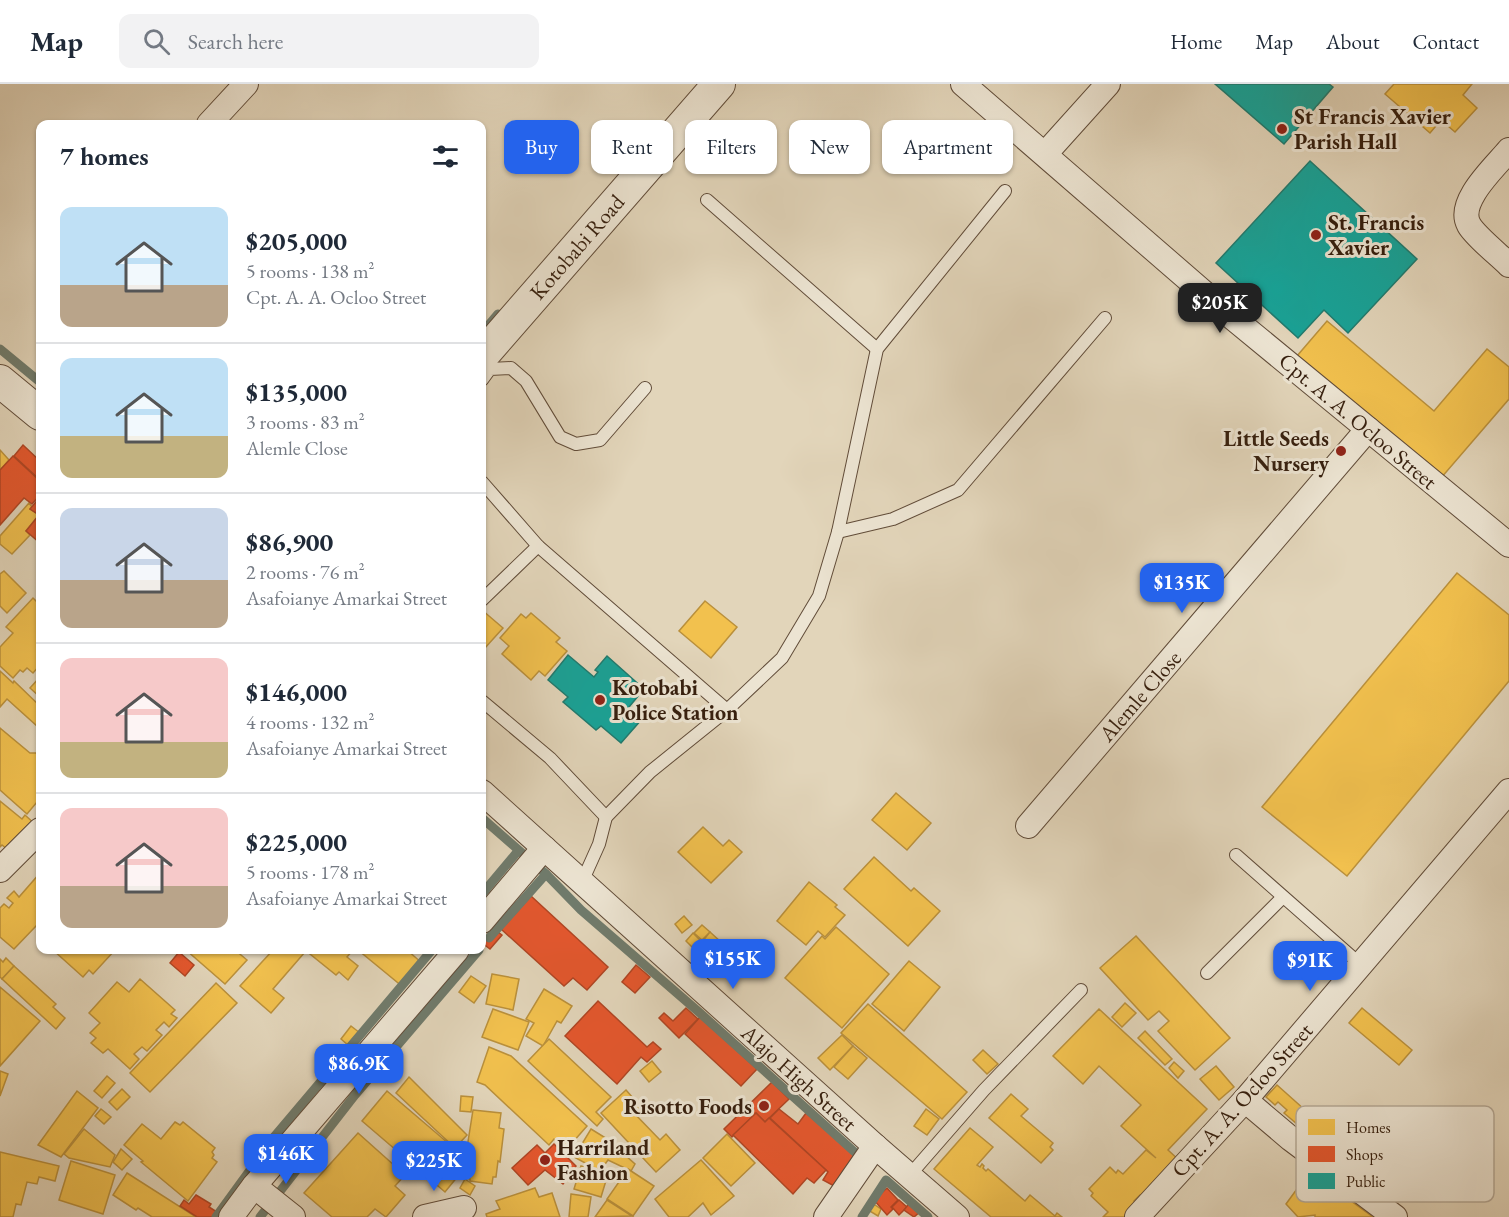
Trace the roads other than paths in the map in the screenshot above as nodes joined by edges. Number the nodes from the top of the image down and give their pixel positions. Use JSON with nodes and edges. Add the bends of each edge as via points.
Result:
{"nodes":[{"id":1,"x":246,"y":84,"type":"edge"},
{"id":2,"x":719,"y":84,"type":"edge"},
{"id":3,"x":963,"y":84,"type":"edge"},
{"id":4,"x":1108,"y":84,"type":"edge"},
{"id":5,"x":213,"y":120,"type":"edge"},
{"id":6,"x":1509,"y":150,"type":"edge"},
{"id":7,"x":1045,"y":154,"type":"junction"},
{"id":8,"x":1005,"y":191,"type":"dead end"},
{"id":9,"x":707,"y":200,"type":"dead end"},
{"id":10,"x":1509,"y":265,"type":"edge"},
{"id":11,"x":1105,"y":318,"type":"dead end"},
{"id":12,"x":877,"y":349,"type":"junction"},
{"id":13,"x":486,"y":351,"type":"edge"},
{"id":14,"x":486,"y":374,"type":"edge"},
{"id":15,"x":0,"y":381,"type":"edge"},
{"id":16,"x":645,"y":388,"type":"dead end"},
{"id":17,"x":36,"y":411,"type":"edge"},
{"id":18,"x":1368,"y":429,"type":"junction"},
{"id":19,"x":486,"y":487,"type":"edge"},
{"id":20,"x":838,"y":532,"type":"junction"},
{"id":21,"x":1509,"y":545,"type":"edge"},
{"id":22,"x":538,"y":546,"type":"junction"},
{"id":23,"x":486,"y":596,"type":"edge"},
{"id":24,"x":486,"y":703,"type":"edge"},
{"id":25,"x":727,"y":710,"type":"junction"},
{"id":26,"x":1509,"y":791,"type":"edge"},
{"id":27,"x":486,"y":796,"type":"edge"},
{"id":28,"x":606,"y":817,"type":"junction"},
{"id":29,"x":1028,"y":826,"type":"dead end"},
{"id":30,"x":36,"y":834,"type":"edge"},
{"id":31,"x":544,"y":848,"type":"junction"},
{"id":32,"x":1236,"y":855,"type":"dead end"},
{"id":33,"x":0,"y":870,"type":"edge"},
{"id":34,"x":582,"y":882,"type":"junction"},
{"id":35,"x":1283,"y":897,"type":"junction"},
{"id":36,"x":486,"y":916,"type":"edge"},
{"id":37,"x":454,"y":954,"type":"edge"},
{"id":38,"x":1361,"y":965,"type":"junction"},
{"id":39,"x":1207,"y":973,"type":"dead end"},
{"id":40,"x":1081,"y":990,"type":"dead end"},
{"id":41,"x":1245,"y":1100,"type":"junction"},
{"id":42,"x":1296,"y":1143,"type":"edge"},
{"id":43,"x":875,"y":1146,"type":"junction"},
{"id":44,"x":909,"y":1176,"type":"junction"},
{"id":45,"x":254,"y":1186,"type":"junction"},
{"id":46,"x":1375,"y":1202,"type":"edge"},
{"id":47,"x":464,"y":1208,"type":"dead end"},
{"id":48,"x":231,"y":1217,"type":"edge"},
{"id":49,"x":293,"y":1217,"type":"edge"},
{"id":50,"x":425,"y":1217,"type":"edge"},
{"id":51,"x":826,"y":1217,"type":"edge"},
{"id":52,"x":957,"y":1217,"type":"edge"},
{"id":53,"x":1137,"y":1217,"type":"edge"},
{"id":54,"x":1395,"y":1217,"type":"edge"}],
"edges":[{"from":1,"to":5,"type":"street"},
{"from":2,"to":13,"type":"street","name":"Kotobabi Road"},
{"from":3,"to":7,"type":"street","name":"Cpt. A. A. Ocloo Street"},
{"from":4,"to":7,"type":"street"},
{"from":6,"to":10,"type":"street","via":[[1468,199],[1465,213],[1469,225]]},
{"from":7,"to":18,"type":"street","name":"Cpt. A. A. Ocloo Street"},
{"from":8,"to":12,"type":"lane"},
{"from":9,"to":12,"type":"lane"},
{"from":11,"to":20,"type":"lane","via":[[958,490],[893,519]]},
{"from":12,"to":20,"type":"lane"},
{"from":14,"to":16,"type":"lane","via":[[490,369],[512,368],[526,381],[560,438],[576,444],[600,440]]},
{"from":15,"to":17,"type":"street"},
{"from":18,"to":21,"type":"street","name":"Cpt. A. A. Ocloo Street"},
{"from":18,"to":29,"type":"street","name":"Alemle Close"},
{"from":19,"to":22,"type":"lane"},
{"from":20,"to":25,"type":"lane","via":[[819,596],[782,658]]},
{"from":22,"to":23,"type":"lane"},
{"from":22,"to":25,"type":"lane"},
{"from":24,"to":28,"type":"lane","via":[[550,758]]},
{"from":25,"to":28,"type":"lane","via":[[650,772]]},
{"from":26,"to":38,"type":"street","name":"Cpt. A. A. Ocloo Street"},
{"from":27,"to":31,"type":"street","name":"Alajo High Street"},
{"from":28,"to":34,"type":"lane"},
{"from":30,"to":33,"type":"street"},
{"from":31,"to":34,"type":"street","name":"Alajo High Street"},
{"from":31,"to":36,"type":"street"},
{"from":32,"to":35,"type":"lane"},
{"from":34,"to":43,"type":"street","name":"Alajo High Street"},
{"from":35,"to":38,"type":"lane"},
{"from":35,"to":39,"type":"lane"},
{"from":37,"to":45,"type":"street"},
{"from":38,"to":41,"type":"street","name":"Cpt. A. A. Ocloo Street"},
{"from":40,"to":44,"type":"lane","via":[[984,1090]]},
{"from":41,"to":42,"type":"street"},
{"from":41,"to":53,"type":"street","name":"Cpt. A. A. Ocloo Street"},
{"from":43,"to":44,"type":"street","name":"Alajo High Street"},
{"from":43,"to":51,"type":"street"},
{"from":44,"to":52,"type":"street","name":"Alajo High Street"},
{"from":45,"to":48,"type":"street"},
{"from":45,"to":49,"type":"street"},
{"from":46,"to":54,"type":"street"},
{"from":47,"to":50,"type":"street"}]}
